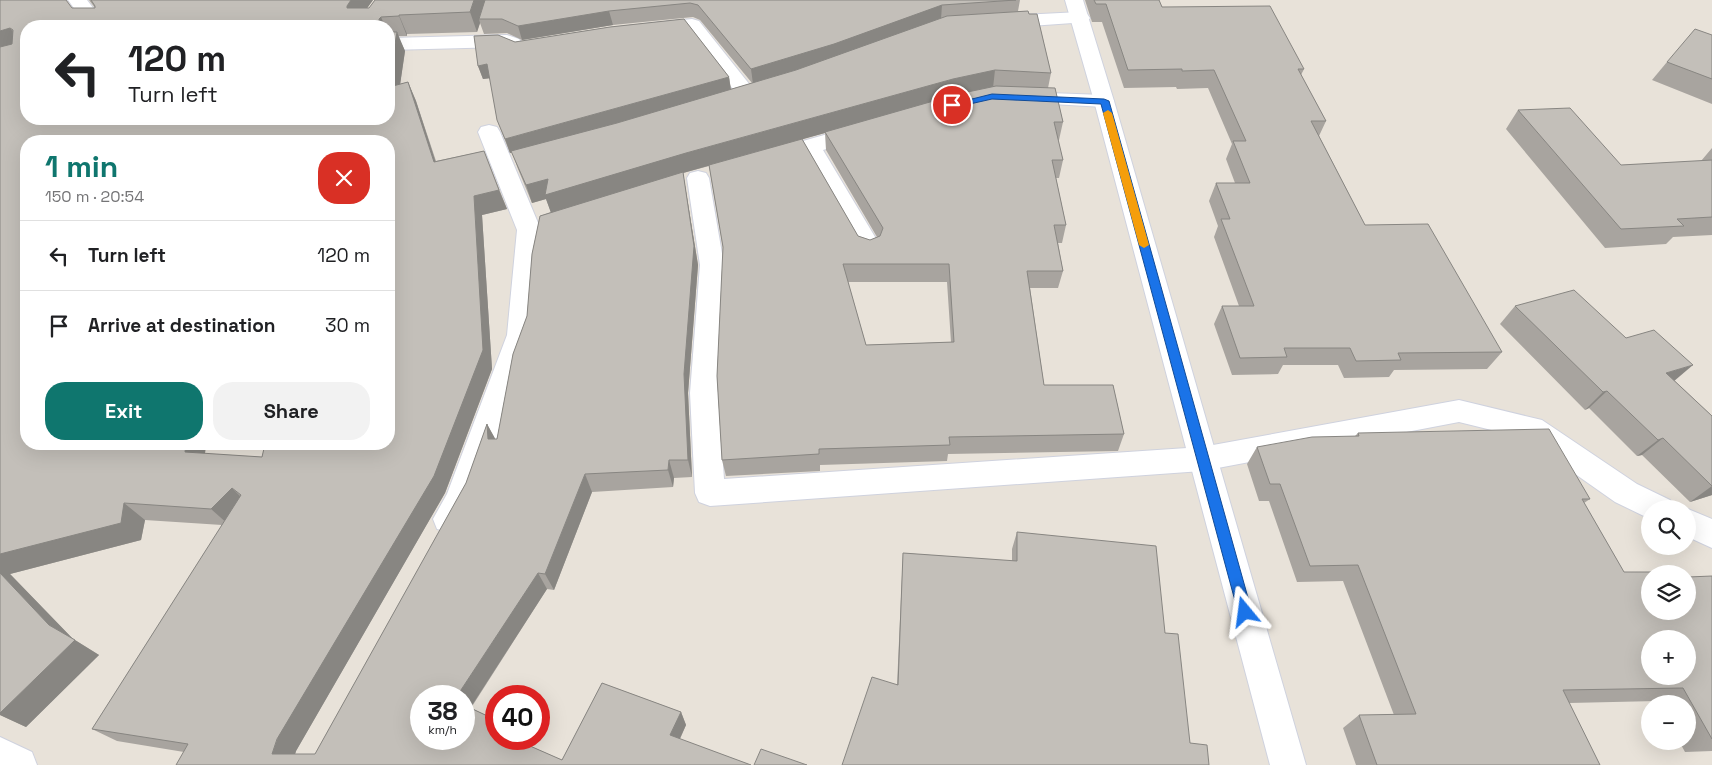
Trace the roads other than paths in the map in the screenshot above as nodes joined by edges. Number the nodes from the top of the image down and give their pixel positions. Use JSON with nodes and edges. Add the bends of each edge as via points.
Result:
{"nodes":[{"id":1,"x":77,"y":0,"type":"edge"},
{"id":2,"x":1077,"y":9,"type":"edge"},
{"id":3,"x":92,"y":20,"type":"edge"},
{"id":4,"x":985,"y":23,"type":"edge"},
{"id":5,"x":630,"y":31,"type":"edge"},
{"id":6,"x":395,"y":44,"type":"edge"},
{"id":7,"x":534,"y":46,"type":"edge"},
{"id":8,"x":747,"y":94,"type":"edge"},
{"id":9,"x":1002,"y":97,"type":"edge"},
{"id":10,"x":1104,"y":101,"type":"junction"},
{"id":11,"x":886,"y":124,"type":"edge"},
{"id":12,"x":489,"y":132,"type":"dead end"},
{"id":13,"x":810,"y":146,"type":"junction"},
{"id":14,"x":754,"y":162,"type":"edge"},
{"id":15,"x":698,"y":178,"type":"dead end"},
{"id":16,"x":869,"y":247,"type":"edge"},
{"id":17,"x":1202,"y":458,"type":"junction"},
{"id":18,"x":1641,"y":500,"type":"edge"},
{"id":19,"x":1696,"y":527,"type":"edge"},
{"id":20,"x":1712,"y":534,"type":"edge"},
{"id":21,"x":436,"y":542,"type":"edge"},
{"id":22,"x":0,"y":754,"type":"edge"},
{"id":23,"x":19,"y":765,"type":"edge"},
{"id":24,"x":1288,"y":765,"type":"edge"}],
"edges":[{"from":1,"to":3,"type":"street"},
{"from":2,"to":4,"type":"street"},
{"from":2,"to":10,"type":"street"},
{"from":5,"to":8,"type":"street","via":[[692,25]]},
{"from":6,"to":7,"type":"street","via":[[507,41],[518,48]]},
{"from":9,"to":10,"type":"street"},
{"from":10,"to":17,"type":"street"},
{"from":11,"to":13,"type":"street"},
{"from":12,"to":21,"type":"street","via":[[511,161],[539,227],[520,335],[460,499]]},
{"from":13,"to":14,"type":"street"},
{"from":13,"to":16,"type":"street"},
{"from":15,"to":17,"type":"street","via":[[712,265],[704,393],[710,493]]},
{"from":17,"to":18,"type":"street","via":[[1459,411],[1532,428]]},
{"from":17,"to":24,"type":"street"},
{"from":19,"to":20,"type":"street"},
{"from":22,"to":23,"type":"street"}]}
